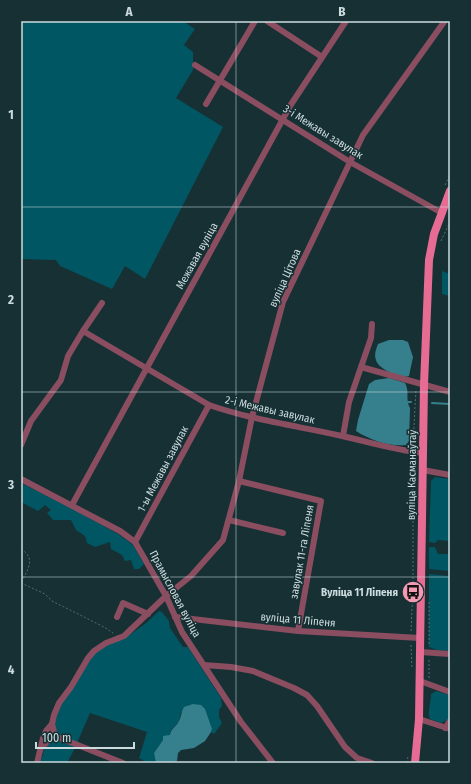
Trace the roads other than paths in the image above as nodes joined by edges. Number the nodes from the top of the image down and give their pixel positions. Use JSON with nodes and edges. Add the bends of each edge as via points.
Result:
{"nodes":[{"id":1,"x":255,"y":21,"type":"edge"},
{"id":2,"x":267,"y":21,"type":"edge"},
{"id":3,"x":346,"y":21,"type":"edge"},
{"id":4,"x":443,"y":21,"type":"edge"},
{"id":5,"x":450,"y":26,"type":"edge"},
{"id":6,"x":322,"y":57,"type":"junction"},
{"id":7,"x":195,"y":65,"type":"dead end"},
{"id":8,"x":220,"y":81,"type":"junction"},
{"id":9,"x":206,"y":104,"type":"dead end"},
{"id":10,"x":282,"y":119,"type":"junction"},
{"id":11,"x":350,"y":162,"type":"junction"},
{"id":12,"x":450,"y":191,"type":"edge"},
{"id":13,"x":442,"y":214,"type":"junction"},
{"id":14,"x":102,"y":303,"type":"dead end"},
{"id":15,"x":372,"y":324,"type":"dead end"},
{"id":16,"x":83,"y":331,"type":"junction"},
{"id":17,"x":361,"y":367,"type":"junction"},
{"id":18,"x":146,"y":369,"type":"junction"},
{"id":19,"x":424,"y":385,"type":"junction"},
{"id":20,"x":450,"y":392,"type":"edge"},
{"id":21,"x":209,"y":405,"type":"junction"},
{"id":22,"x":252,"y":417,"type":"junction"},
{"id":23,"x":343,"y":436,"type":"junction"},
{"id":24,"x":21,"y":445,"type":"edge"},
{"id":25,"x":423,"y":453,"type":"junction"},
{"id":26,"x":422,"y":470,"type":"junction"},
{"id":27,"x":450,"y":475,"type":"edge"},
{"id":28,"x":21,"y":479,"type":"edge"},
{"id":29,"x":239,"y":481,"type":"junction"},
{"id":30,"x":72,"y":505,"type":"junction"},
{"id":31,"x":228,"y":520,"type":"junction"},
{"id":32,"x":283,"y":532,"type":"dead end"},
{"id":33,"x":136,"y":542,"type":"junction"},
{"id":34,"x":166,"y":596,"type":"junction"},
{"id":35,"x":148,"y":614,"type":"junction"},
{"id":36,"x":117,"y":617,"type":"dead end"},
{"id":37,"x":175,"y":617,"type":"junction"},
{"id":38,"x":298,"y":631,"type":"junction"},
{"id":39,"x":420,"y":638,"type":"junction"},
{"id":40,"x":420,"y":652,"type":"junction"},
{"id":41,"x":450,"y":654,"type":"edge"},
{"id":42,"x":204,"y":665,"type":"junction"},
{"id":43,"x":420,"y":681,"type":"junction"},
{"id":44,"x":450,"y":692,"type":"edge"},
{"id":45,"x":419,"y":719,"type":"junction"},
{"id":46,"x":450,"y":721,"type":"edge"},
{"id":47,"x":52,"y":724,"type":"junction"},
{"id":48,"x":448,"y":729,"type":"edge"},
{"id":49,"x":55,"y":736,"type":"junction"},
{"id":50,"x":42,"y":747,"type":"junction"},
{"id":51,"x":37,"y":763,"type":"edge"},
{"id":52,"x":123,"y":763,"type":"edge"},
{"id":53,"x":273,"y":763,"type":"edge"},
{"id":54,"x":372,"y":763,"type":"edge"},
{"id":55,"x":415,"y":763,"type":"edge"}],
"edges":[{"from":1,"to":8,"type":"street"},
{"from":2,"to":6,"type":"street"},
{"from":3,"to":6,"type":"street","name":"Межавая вуліца"},
{"from":4,"to":5,"type":"street"},
{"from":4,"to":11,"type":"street","name":"вуліца Цітова","via":[[363,135]]},
{"from":6,"to":10,"type":"street","name":"Межавая вуліца"},
{"from":7,"to":8,"type":"street","name":"3-і Межавы завулак"},
{"from":8,"to":9,"type":"street"},
{"from":8,"to":10,"type":"street","name":"3-і Межавы завулак"},
{"from":10,"to":11,"type":"street","name":"3-і Межавы завулак"},
{"from":10,"to":18,"type":"street","name":"Межавая вуліца"},
{"from":11,"to":13,"type":"street","name":"3-і Межавы завулак"},
{"from":11,"to":22,"type":"street","name":"вуліца Цітова","via":[[283,302]]},
{"from":12,"to":13,"type":"main road","name":"вуліца Касманаўтаў"},
{"from":13,"to":19,"type":"main road","name":"вуліца Касманаўтаў","via":[[434,234],[429,260]]},
{"from":14,"to":16,"type":"street"},
{"from":15,"to":17,"type":"street","via":[[371,338]]},
{"from":16,"to":18,"type":"street","name":"2-і Межавы завулак"},
{"from":16,"to":24,"type":"street","via":[[68,356],[61,380],[31,421]]},
{"from":17,"to":19,"type":"street"},
{"from":17,"to":23,"type":"street","via":[[349,402]]},
{"from":18,"to":21,"type":"street","name":"2-і Межавы завулак"},
{"from":18,"to":30,"type":"street","name":"Межавая вуліца"},
{"from":19,"to":20,"type":"street"},
{"from":19,"to":25,"type":"main road","name":"вуліца Касманаўтаў"},
{"from":21,"to":22,"type":"street","name":"2-і Межавы завулак"},
{"from":21,"to":33,"type":"street","name":"1-ы Межавы завулак"},
{"from":22,"to":23,"type":"street","name":"2-і Межавы завулак"},
{"from":22,"to":29,"type":"street","name":"вуліца Цітова"},
{"from":23,"to":25,"type":"street","name":"2-і Межавы завулак","via":[[402,451]]},
{"from":25,"to":26,"type":"main road","name":"вуліца Касманаўтаў"},
{"from":26,"to":27,"type":"street"},
{"from":26,"to":39,"type":"main road","name":"вуліца Касманаўтаў"},
{"from":28,"to":30,"type":"street","name":"Прамысловая вуліца"},
{"from":29,"to":31,"type":"street","name":"вуліца Цітова"},
{"from":29,"to":38,"type":"street","name":"завулак 11-га Ліпеня","via":[[321,501]]},
{"from":30,"to":33,"type":"street","name":"Прамысловая вуліца"},
{"from":31,"to":32,"type":"street"},
{"from":31,"to":34,"type":"street","name":"вуліца Цітова","via":[[223,540],[191,576]]},
{"from":33,"to":34,"type":"street","name":"Прамысловая вуліца"},
{"from":34,"to":35,"type":"street","name":"вуліца Цітова"},
{"from":34,"to":37,"type":"street","name":"Прамысловая вуліца"},
{"from":35,"to":36,"type":"street","via":[[123,603]]},
{"from":35,"to":47,"type":"street","name":"вуліца Цітова","via":[[124,636],[94,651],[59,702]]},
{"from":37,"to":38,"type":"street","name":"вуліца 11 Ліпеня"},
{"from":37,"to":42,"type":"street","name":"Прамысловая вуліца"},
{"from":38,"to":39,"type":"street","name":"вуліца 11 Ліпеня"},
{"from":39,"to":40,"type":"main road","name":"вуліца Касманаўтаў"},
{"from":40,"to":41,"type":"street"},
{"from":40,"to":43,"type":"main road","name":"вуліца Касманаўтаў"},
{"from":42,"to":53,"type":"street","name":"Прамысловая вуліца","via":[[241,722]]},
{"from":42,"to":54,"type":"street","via":[[253,671],[307,695],[345,747],[357,758]]},
{"from":43,"to":44,"type":"street"},
{"from":43,"to":45,"type":"main road","name":"вуліца Касманаўтаў"},
{"from":45,"to":48,"type":"street"},
{"from":45,"to":55,"type":"main road","name":"вуліца Касманаўтаў"},
{"from":46,"to":48,"type":"street"},
{"from":47,"to":49,"type":"street"},
{"from":47,"to":50,"type":"street","name":"вуліца Цітова","via":[[46,731]]},
{"from":49,"to":50,"type":"street"},
{"from":49,"to":52,"type":"street"},
{"from":50,"to":51,"type":"street","name":"вуліца Цітова"}]}
